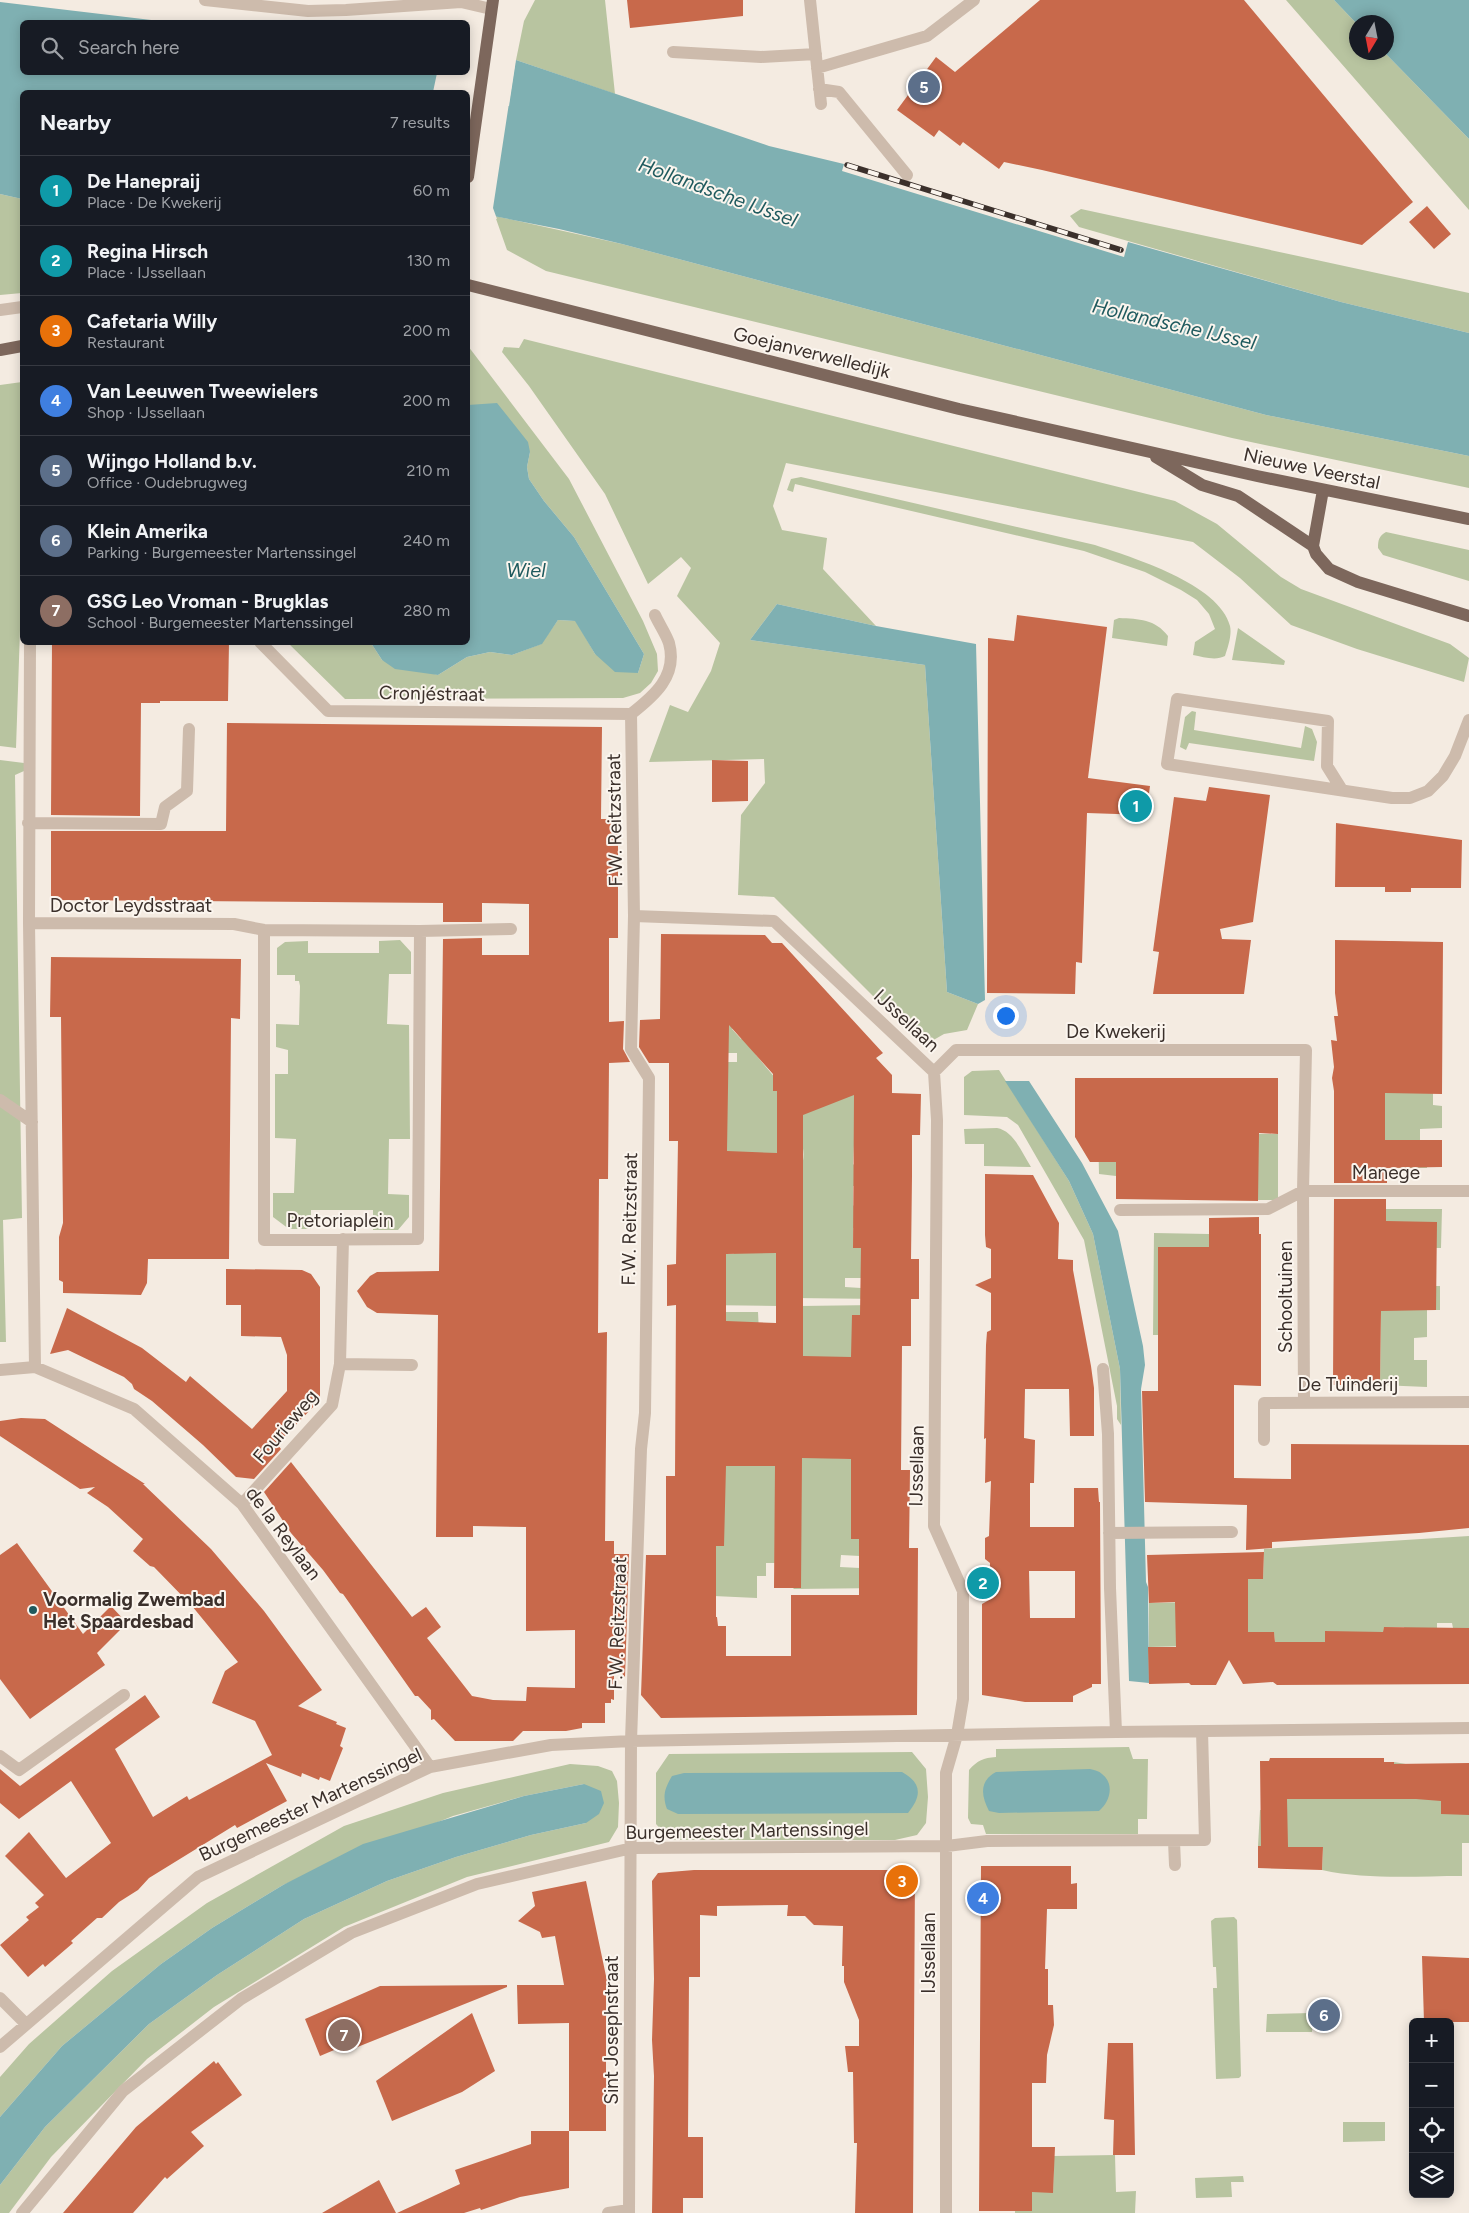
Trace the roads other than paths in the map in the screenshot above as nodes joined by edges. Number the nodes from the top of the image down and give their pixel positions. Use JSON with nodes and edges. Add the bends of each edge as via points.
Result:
{"nodes":[{"id":1,"x":205,"y":0,"type":"edge"},
{"id":2,"x":810,"y":0,"type":"edge"},
{"id":3,"x":974,"y":0,"type":"edge"},
{"id":4,"x":492,"y":4,"type":"edge"},
{"id":5,"x":673,"y":52,"type":"dead end"},
{"id":6,"x":816,"y":54,"type":"junction"},
{"id":7,"x":817,"y":68,"type":"junction"},
{"id":8,"x":820,"y":88,"type":"junction"},
{"id":9,"x":821,"y":104,"type":"dead end"},
{"id":10,"x":470,"y":162,"type":"edge"},
{"id":11,"x":907,"y":175,"type":"dead end"},
{"id":12,"x":470,"y":285,"type":"edge"},
{"id":13,"x":20,"y":307,"type":"edge"},
{"id":14,"x":0,"y":310,"type":"edge"},
{"id":15,"x":20,"y":346,"type":"edge"},
{"id":16,"x":0,"y":350,"type":"edge"},
{"id":17,"x":1148,"y":452,"type":"junction"},
{"id":18,"x":1323,"y":490,"type":"junction"},
{"id":19,"x":1469,"y":519,"type":"edge"},
{"id":20,"x":1313,"y":546,"type":"junction"},
{"id":21,"x":655,"y":615,"type":"dead end"},
{"id":22,"x":1469,"y":616,"type":"edge"},
{"id":23,"x":30,"y":645,"type":"edge"},
{"id":24,"x":263,"y":645,"type":"edge"},
{"id":25,"x":631,"y":714,"type":"junction"},
{"id":26,"x":1469,"y":720,"type":"edge"},
{"id":27,"x":189,"y":730,"type":"dead end"},
{"id":28,"x":1342,"y":790,"type":"junction"},
{"id":29,"x":28,"y":823,"type":"junction"},
{"id":30,"x":634,"y":916,"type":"junction"},
{"id":31,"x":29,"y":923,"type":"junction"},
{"id":32,"x":511,"y":929,"type":"dead end"},
{"id":33,"x":264,"y":930,"type":"junction"},
{"id":34,"x":420,"y":932,"type":"junction"},
{"id":35,"x":1306,"y":1050,"type":"joint"},
{"id":36,"x":934,"y":1072,"type":"junction"},
{"id":37,"x":0,"y":1100,"type":"edge"},
{"id":38,"x":32,"y":1122,"type":"junction"},
{"id":39,"x":1469,"y":1191,"type":"edge"},
{"id":40,"x":1304,"y":1192,"type":"junction"},
{"id":41,"x":1120,"y":1210,"type":"dead end"},
{"id":42,"x":343,"y":1239,"type":"junction"},
{"id":43,"x":340,"y":1364,"type":"junction"},
{"id":44,"x":412,"y":1365,"type":"dead end"},
{"id":45,"x":35,"y":1368,"type":"junction"},
{"id":46,"x":1103,"y":1369,"type":"dead end"},
{"id":47,"x":0,"y":1370,"type":"edge"},
{"id":48,"x":1469,"y":1402,"type":"edge"},
{"id":49,"x":1304,"y":1403,"type":"junction"},
{"id":50,"x":1264,"y":1440,"type":"dead end"},
{"id":51,"x":242,"y":1504,"type":"junction"},
{"id":52,"x":1232,"y":1532,"type":"dead end"},
{"id":53,"x":1116,"y":1533,"type":"junction"},
{"id":54,"x":124,"y":1694,"type":"dead end"},
{"id":55,"x":1469,"y":1728,"type":"edge"},
{"id":56,"x":1202,"y":1731,"type":"junction"},
{"id":57,"x":1116,"y":1732,"type":"junction"},
{"id":58,"x":957,"y":1735,"type":"junction"},
{"id":59,"x":631,"y":1741,"type":"junction"},
{"id":60,"x":0,"y":1756,"type":"edge"},
{"id":61,"x":430,"y":1767,"type":"junction"},
{"id":62,"x":1174,"y":1841,"type":"junction"},
{"id":63,"x":947,"y":1846,"type":"junction"},
{"id":64,"x":632,"y":1848,"type":"junction"},
{"id":65,"x":1175,"y":1864,"type":"dead end"},
{"id":66,"x":0,"y":1998,"type":"edge"},
{"id":67,"x":26,"y":2024,"type":"junction"},
{"id":68,"x":0,"y":2047,"type":"edge"},
{"id":69,"x":629,"y":2212,"type":"edge"},
{"id":70,"x":22,"y":2213,"type":"edge"},
{"id":71,"x":608,"y":2213,"type":"edge"},
{"id":72,"x":946,"y":2213,"type":"edge"}],
"edges":[{"from":1,"to":4,"type":"street","via":[[308,11],[461,2]]},
{"from":2,"to":6,"type":"street"},
{"from":3,"to":7,"type":"street","via":[[927,36]]},
{"from":4,"to":10,"type":"main road"},
{"from":5,"to":6,"type":"street","via":[[761,57]]},
{"from":6,"to":7,"type":"street"},
{"from":7,"to":8,"type":"street"},
{"from":8,"to":9,"type":"street"},
{"from":8,"to":11,"type":"street","via":[[839,92]]},
{"from":12,"to":17,"type":"main road","name":"Goejanverwelledijk","via":[[959,409]]},
{"from":13,"to":14,"type":"street"},
{"from":15,"to":16,"type":"main road"},
{"from":17,"to":18,"type":"main road","name":"Nieuwe Veerstal"},
{"from":17,"to":20,"type":"main road","via":[[1202,485],[1238,496]]},
{"from":18,"to":19,"type":"main road","name":"Nieuwe Veerstal"},
{"from":18,"to":20,"type":"main road"},
{"from":20,"to":22,"type":"main road","via":[[1329,569]]},
{"from":21,"to":25,"type":"street","via":[[669,644],[670,669],[662,686]]},
{"from":23,"to":29,"type":"street"},
{"from":24,"to":25,"type":"street","name":"Cronjéstraat","via":[[328,710]]},
{"from":25,"to":30,"type":"street","name":"F.W. Reitzstraat"},
{"from":26,"to":28,"type":"street","via":[[1455,756],[1443,776],[1428,790],[1410,798]]},
{"from":27,"to":29,"type":"street","via":[[187,791],[165,807],[161,824]]},
{"from":28,"to":28,"type":"street","via":[[1167,764],[1177,699],[1328,722],[1327,766]]},
{"from":29,"to":31,"type":"street"},
{"from":30,"to":36,"type":"street","name":"IJssellaan","via":[[774,921]]},
{"from":30,"to":59,"type":"street","name":"F.W. Reitzstraat","via":[[631,1049],[649,1078],[645,1413]]},
{"from":31,"to":33,"type":"street","name":"Doctor Leydsstraat","via":[[234,924]]},
{"from":31,"to":38,"type":"street"},
{"from":32,"to":34,"type":"street"},
{"from":33,"to":34,"type":"street"},
{"from":33,"to":42,"type":"street","name":"Pretoriaplein","via":[[264,1240]]},
{"from":34,"to":42,"type":"street","name":"Pretoriaplein","via":[[418,1239]]},
{"from":35,"to":36,"type":"street","name":"De Kwekerij","via":[[956,1050]]},
{"from":35,"to":40,"type":"street","name":"Schooltuinen"},
{"from":36,"to":58,"type":"street","name":"IJssellaan","via":[[937,1130],[934,1526],[963,1591],[963,1699]]},
{"from":37,"to":38,"type":"street"},
{"from":38,"to":45,"type":"street"},
{"from":39,"to":40,"type":"street","name":"Manege"},
{"from":40,"to":41,"type":"street","via":[[1268,1209]]},
{"from":40,"to":49,"type":"street","name":"Schooltuinen"},
{"from":42,"to":43,"type":"street","name":"Fourieweg"},
{"from":43,"to":44,"type":"street"},
{"from":43,"to":51,"type":"street","name":"Fourieweg","via":[[332,1405]]},
{"from":45,"to":47,"type":"street","name":"de la Reylaan"},
{"from":45,"to":51,"type":"street","name":"de la Reylaan","via":[[134,1408]]},
{"from":46,"to":53,"type":"street"},
{"from":48,"to":49,"type":"street","name":"De Tuinderij"},
{"from":49,"to":50,"type":"street","name":"De Tuinderij","via":[[1264,1403]]},
{"from":51,"to":61,"type":"street","name":"de la Reylaan"},
{"from":52,"to":53,"type":"street"},
{"from":53,"to":57,"type":"street"},
{"from":54,"to":60,"type":"street","via":[[19,1770]]},
{"from":55,"to":56,"type":"street"},
{"from":56,"to":57,"type":"street","name":"Burgemeester Martenssingel"},
{"from":56,"to":62,"type":"street","name":"Burgemeester Martenssingel","via":[[1205,1840]]},
{"from":57,"to":58,"type":"street","name":"Burgemeester Martenssingel"},
{"from":58,"to":59,"type":"street","name":"Burgemeester Martenssingel"},
{"from":58,"to":63,"type":"street","name":"IJssellaan","via":[[946,1773]]},
{"from":59,"to":61,"type":"street","name":"Burgemeester Martenssingel","via":[[551,1745]]},
{"from":59,"to":64,"type":"street","name":"F.W. Reitzstraat"},
{"from":61,"to":67,"type":"street","name":"Burgemeester Martenssingel","via":[[198,1877]]},
{"from":62,"to":63,"type":"street","name":"Burgemeester Martenssingel","via":[[987,1841]]},
{"from":62,"to":65,"type":"street"},
{"from":63,"to":64,"type":"street","name":"Burgemeester Martenssingel"},
{"from":63,"to":72,"type":"street","name":"IJssellaan"},
{"from":64,"to":69,"type":"street","name":"Sint Josephstraat"},
{"from":64,"to":70,"type":"street","name":"Burgemeester Martenssingel","via":[[477,1884],[351,1933],[241,1999],[123,2091]]},
{"from":66,"to":67,"type":"street"},
{"from":67,"to":68,"type":"street","name":"Burgemeester Martenssingel"},
{"from":69,"to":71,"type":"street"}]}
